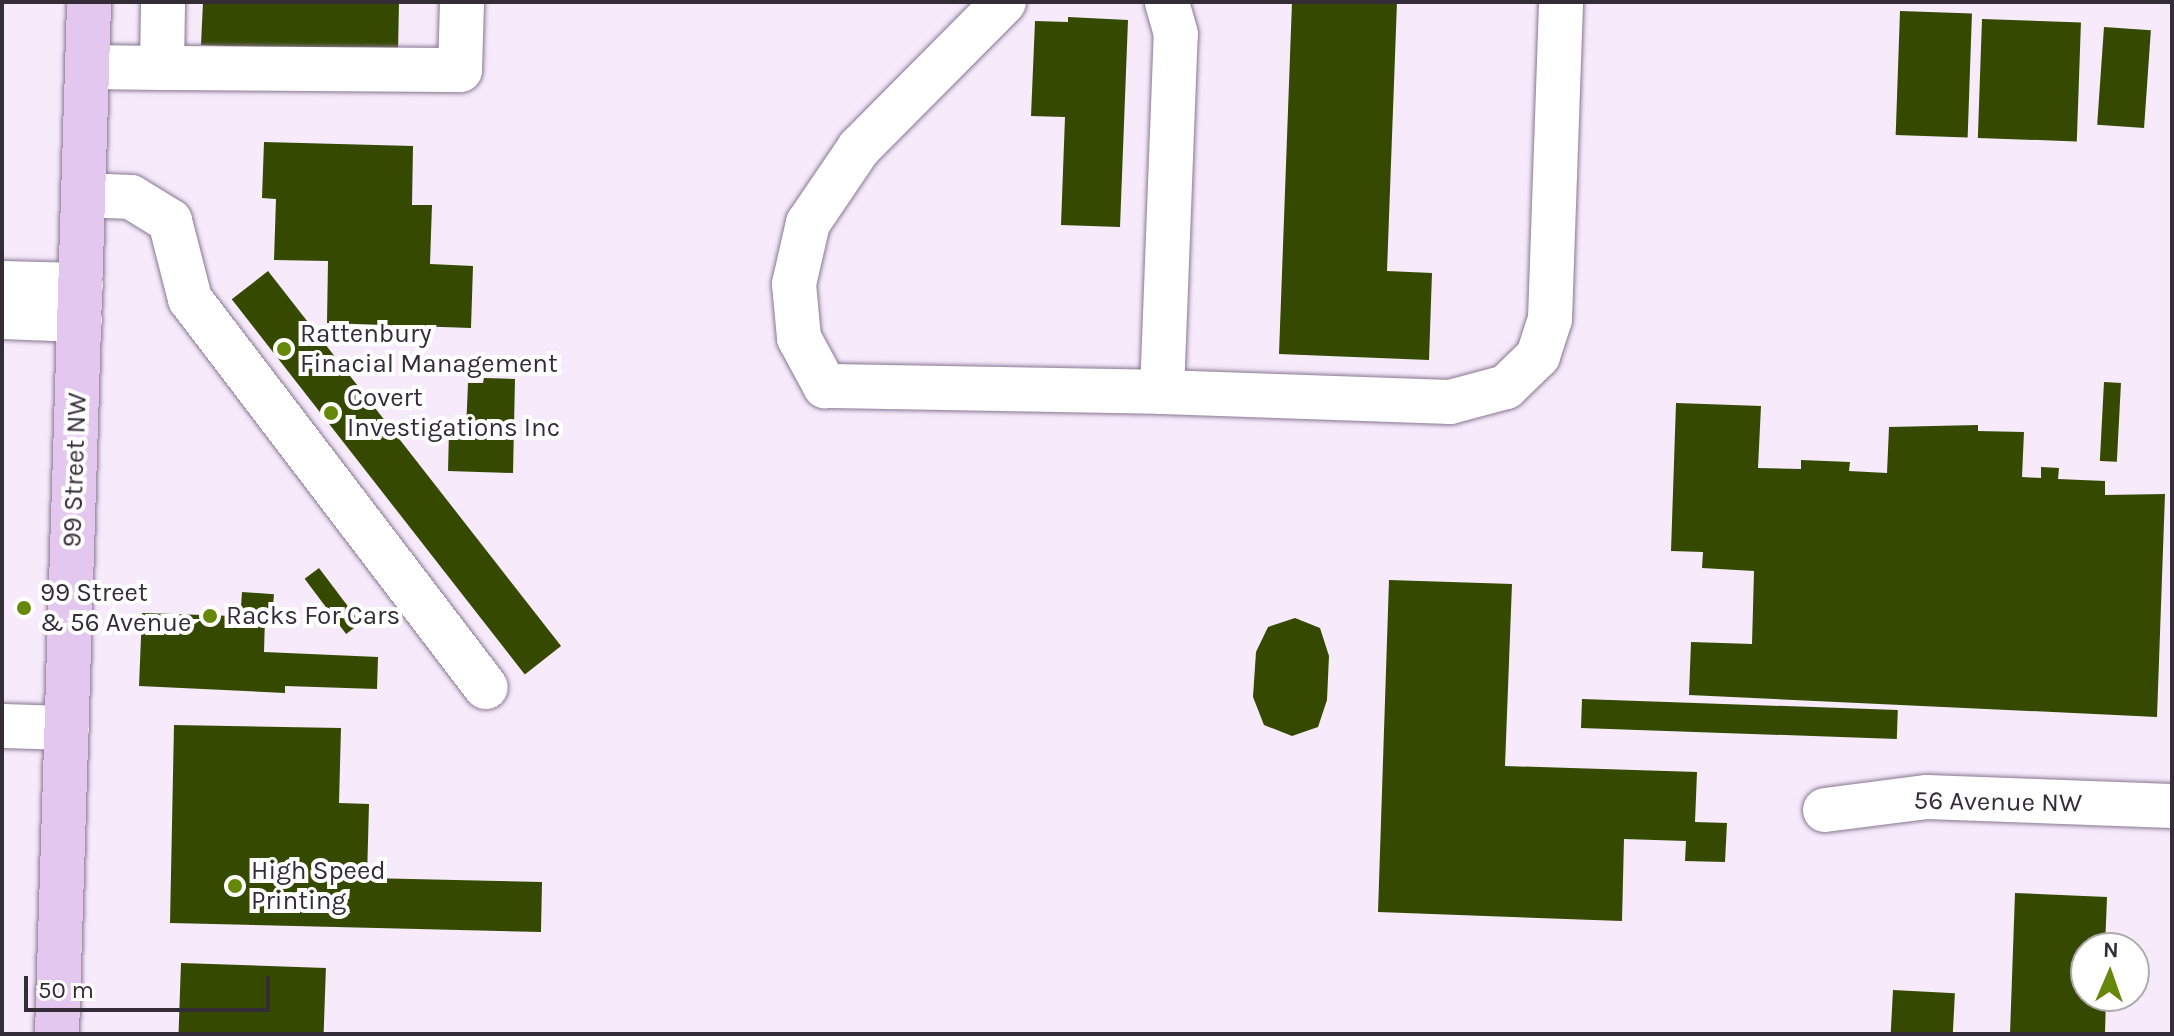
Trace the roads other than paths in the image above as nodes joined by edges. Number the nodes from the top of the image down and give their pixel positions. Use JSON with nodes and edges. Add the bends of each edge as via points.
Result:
{"nodes":[{"id":1,"x":89,"y":2,"type":"edge"},
{"id":2,"x":163,"y":2,"type":"edge"},
{"id":3,"x":462,"y":2,"type":"edge"},
{"id":4,"x":1004,"y":2,"type":"edge"},
{"id":5,"x":1167,"y":2,"type":"edge"},
{"id":6,"x":1561,"y":2,"type":"edge"},
{"id":7,"x":88,"y":67,"type":"junction"},
{"id":8,"x":162,"y":68,"type":"junction"},
{"id":9,"x":83,"y":195,"type":"junction"},
{"id":10,"x":2,"y":283,"type":"edge"},
{"id":11,"x":80,"y":303,"type":"junction"},
{"id":12,"x":2,"y":317,"type":"edge"},
{"id":13,"x":1162,"y":392,"type":"junction"},
{"id":14,"x":486,"y":687,"type":"dead end"},
{"id":15,"x":2,"y":726,"type":"edge"},
{"id":16,"x":67,"y":728,"type":"junction"},
{"id":17,"x":2172,"y":806,"type":"edge"},
{"id":18,"x":1825,"y":810,"type":"dead end"},
{"id":19,"x":57,"y":1034,"type":"edge"}],
"edges":[{"from":1,"to":7,"type":"main road","name":"99 Street NW"},
{"from":2,"to":8,"type":"street"},
{"from":3,"to":8,"type":"street","via":[[460,70]]},
{"from":4,"to":13,"type":"street","via":[[859,148],[808,223],[794,284],[799,338],[825,386]]},
{"from":5,"to":13,"type":"street","via":[[1176,34]]},
{"from":6,"to":13,"type":"street","via":[[1550,319],[1538,356],[1506,387],[1450,402]]},
{"from":7,"to":8,"type":"street"},
{"from":7,"to":9,"type":"main road","name":"99 Street NW"},
{"from":9,"to":11,"type":"main road","name":"99 Street NW"},
{"from":9,"to":14,"type":"street","via":[[131,197],[170,221],[190,299]]},
{"from":10,"to":11,"type":"street"},
{"from":11,"to":12,"type":"street"},
{"from":11,"to":16,"type":"main road","name":"99 Street NW"},
{"from":15,"to":16,"type":"street"},
{"from":16,"to":19,"type":"main road","name":"99 Street NW"},
{"from":17,"to":18,"type":"street","name":"56 Avenue NW","via":[[1927,797]]}]}
